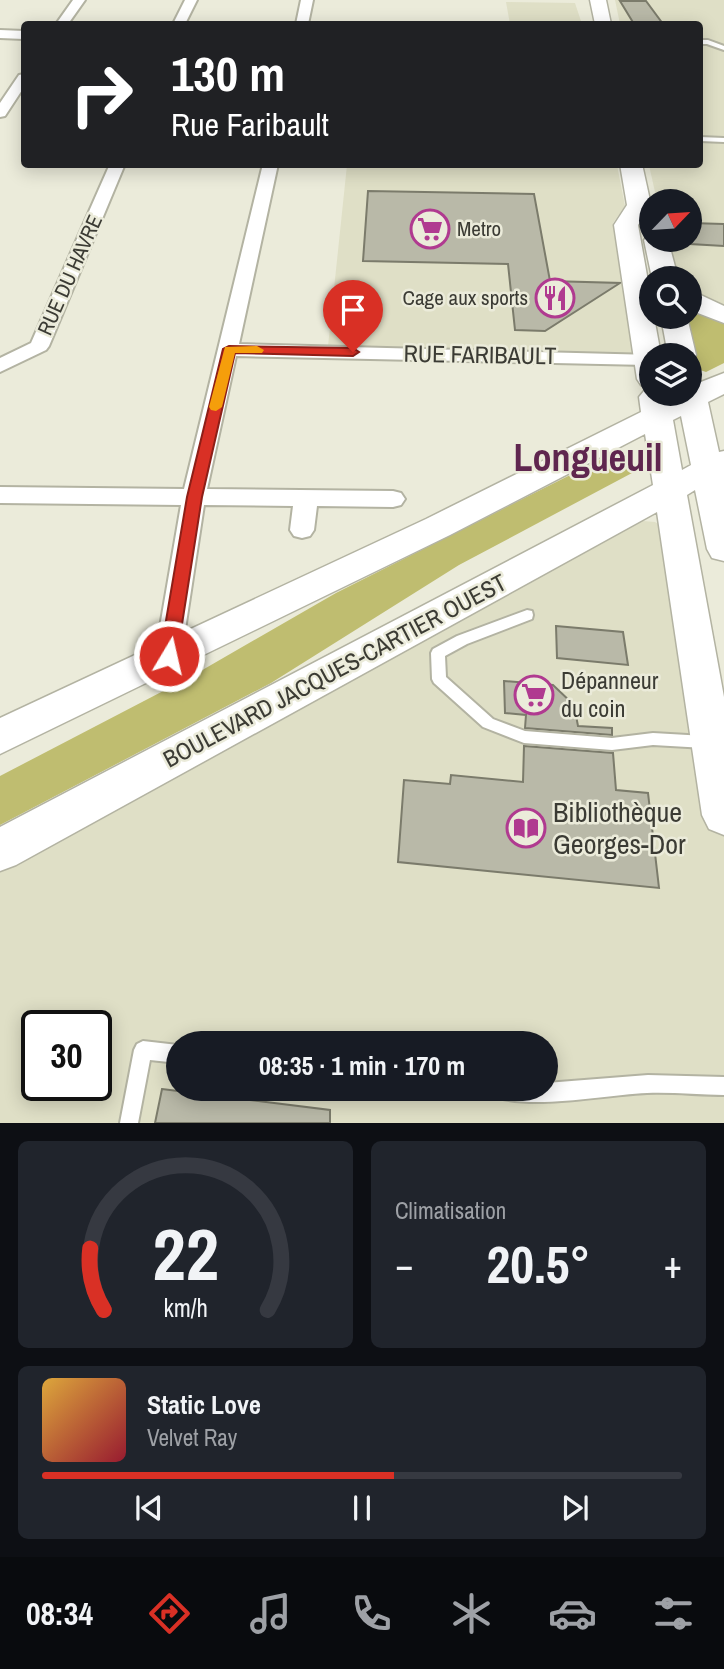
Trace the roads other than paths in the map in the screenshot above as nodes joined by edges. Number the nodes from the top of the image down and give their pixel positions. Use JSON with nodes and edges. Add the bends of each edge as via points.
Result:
{"nodes":[{"id":1,"x":79,"y":0,"type":"edge"},
{"id":2,"x":191,"y":0,"type":"edge"},
{"id":3,"x":306,"y":0,"type":"edge"},
{"id":4,"x":592,"y":0,"type":"edge"},
{"id":5,"x":598,"y":0,"type":"edge"},
{"id":6,"x":64,"y":21,"type":"edge"},
{"id":7,"x":180,"y":21,"type":"edge"},
{"id":8,"x":302,"y":21,"type":"edge"},
{"id":9,"x":602,"y":21,"type":"edge"},
{"id":10,"x":0,"y":34,"type":"edge"},
{"id":11,"x":21,"y":35,"type":"edge"},
{"id":12,"x":703,"y":42,"type":"edge"},
{"id":13,"x":724,"y":48,"type":"edge"},
{"id":14,"x":21,"y":82,"type":"edge"},
{"id":15,"x":0,"y":113,"type":"edge"},
{"id":16,"x":703,"y":139,"type":"edge"},
{"id":17,"x":724,"y":140,"type":"edge"},
{"id":18,"x":116,"y":168,"type":"edge"},
{"id":19,"x":270,"y":168,"type":"edge"},
{"id":20,"x":632,"y":168,"type":"edge"},
{"id":21,"x":639,"y":192,"type":"edge"},
{"id":22,"x":639,"y":217,"type":"edge"},
{"id":23,"x":702,"y":307,"type":"edge"},
{"id":24,"x":724,"y":315,"type":"edge"},
{"id":25,"x":645,"y":343,"type":"edge"},
{"id":26,"x":229,"y":349,"type":"junction"},
{"id":27,"x":0,"y":366,"type":"edge"},
{"id":28,"x":639,"y":369,"type":"edge"},
{"id":29,"x":724,"y":382,"type":"edge"},
{"id":30,"x":702,"y":389,"type":"edge"},
{"id":31,"x":655,"y":406,"type":"edge"},
{"id":32,"x":695,"y":406,"type":"edge"},
{"id":33,"x":716,"y":466,"type":"edge"},
{"id":34,"x":670,"y":491,"type":"junction"},
{"id":35,"x":0,"y":495,"type":"edge"},
{"id":36,"x":194,"y":497,"type":"junction"},
{"id":37,"x":306,"y":498,"type":"junction"},
{"id":38,"x":393,"y":499,"type":"dead end"},
{"id":39,"x":619,"y":519,"type":"junction"},
{"id":40,"x":302,"y":530,"type":"dead end"},
{"id":41,"x":677,"y":535,"type":"junction"},
{"id":42,"x":724,"y":550,"type":"edge"},
{"id":43,"x":527,"y":615,"type":"dead end"},
{"id":44,"x":169,"y":656,"type":"junction"},
{"id":45,"x":0,"y":737,"type":"edge"},
{"id":46,"x":712,"y":742,"type":"junction"},
{"id":47,"x":724,"y":815,"type":"edge"},
{"id":48,"x":0,"y":850,"type":"edge"},
{"id":49,"x":166,"y":1053,"type":"edge"},
{"id":50,"x":724,"y":1086,"type":"edge"},
{"id":51,"x":558,"y":1091,"type":"edge"},
{"id":52,"x":130,"y":1123,"type":"edge"}],
"edges":[{"from":1,"to":6,"type":"street"},
{"from":2,"to":7,"type":"street"},
{"from":3,"to":8,"type":"street"},
{"from":4,"to":5,"type":"street"},
{"from":5,"to":9,"type":"main road"},
{"from":10,"to":11,"type":"street"},
{"from":12,"to":13,"type":"lane"},
{"from":14,"to":15,"type":"street"},
{"from":16,"to":17,"type":"lane"},
{"from":18,"to":27,"type":"street","name":"RUE DU HAVRE","via":[[38,346]]},
{"from":19,"to":26,"type":"street"},
{"from":20,"to":21,"type":"main road"},
{"from":22,"to":25,"type":"main road","via":[[626,225]]},
{"from":23,"to":24,"type":"main road"},
{"from":26,"to":28,"type":"street","name":"RUE FARIBAULT"},
{"from":26,"to":36,"type":"street"},
{"from":29,"to":30,"type":"main road"},
{"from":31,"to":34,"type":"main road"},
{"from":31,"to":44,"type":"main road"},
{"from":32,"to":33,"type":"main road"},
{"from":33,"to":34,"type":"main road","name":"BOULEVARD JACQUES-CARTIER OUEST"},
{"from":33,"to":42,"type":"main road"},
{"from":34,"to":39,"type":"main road","name":"BOULEVARD JACQUES-CARTIER OUEST"},
{"from":34,"to":41,"type":"main road"},
{"from":35,"to":36,"type":"street"},
{"from":36,"to":37,"type":"street"},
{"from":36,"to":44,"type":"street"},
{"from":37,"to":38,"type":"street"},
{"from":37,"to":40,"type":"street"},
{"from":39,"to":41,"type":"main road","via":[[655,522]]},
{"from":39,"to":48,"type":"main road","name":"BOULEVARD JACQUES-CARTIER OUEST"},
{"from":41,"to":46,"type":"main road"},
{"from":43,"to":46,"type":"lane","via":[[438,653],[439,679],[488,723],[524,737],[612,744],[653,739]]},
{"from":44,"to":45,"type":"main road"},
{"from":46,"to":47,"type":"main road"},
{"from":49,"to":52,"type":"lane","via":[[143,1050]]},
{"from":50,"to":51,"type":"lane","via":[[648,1084]]}]}
